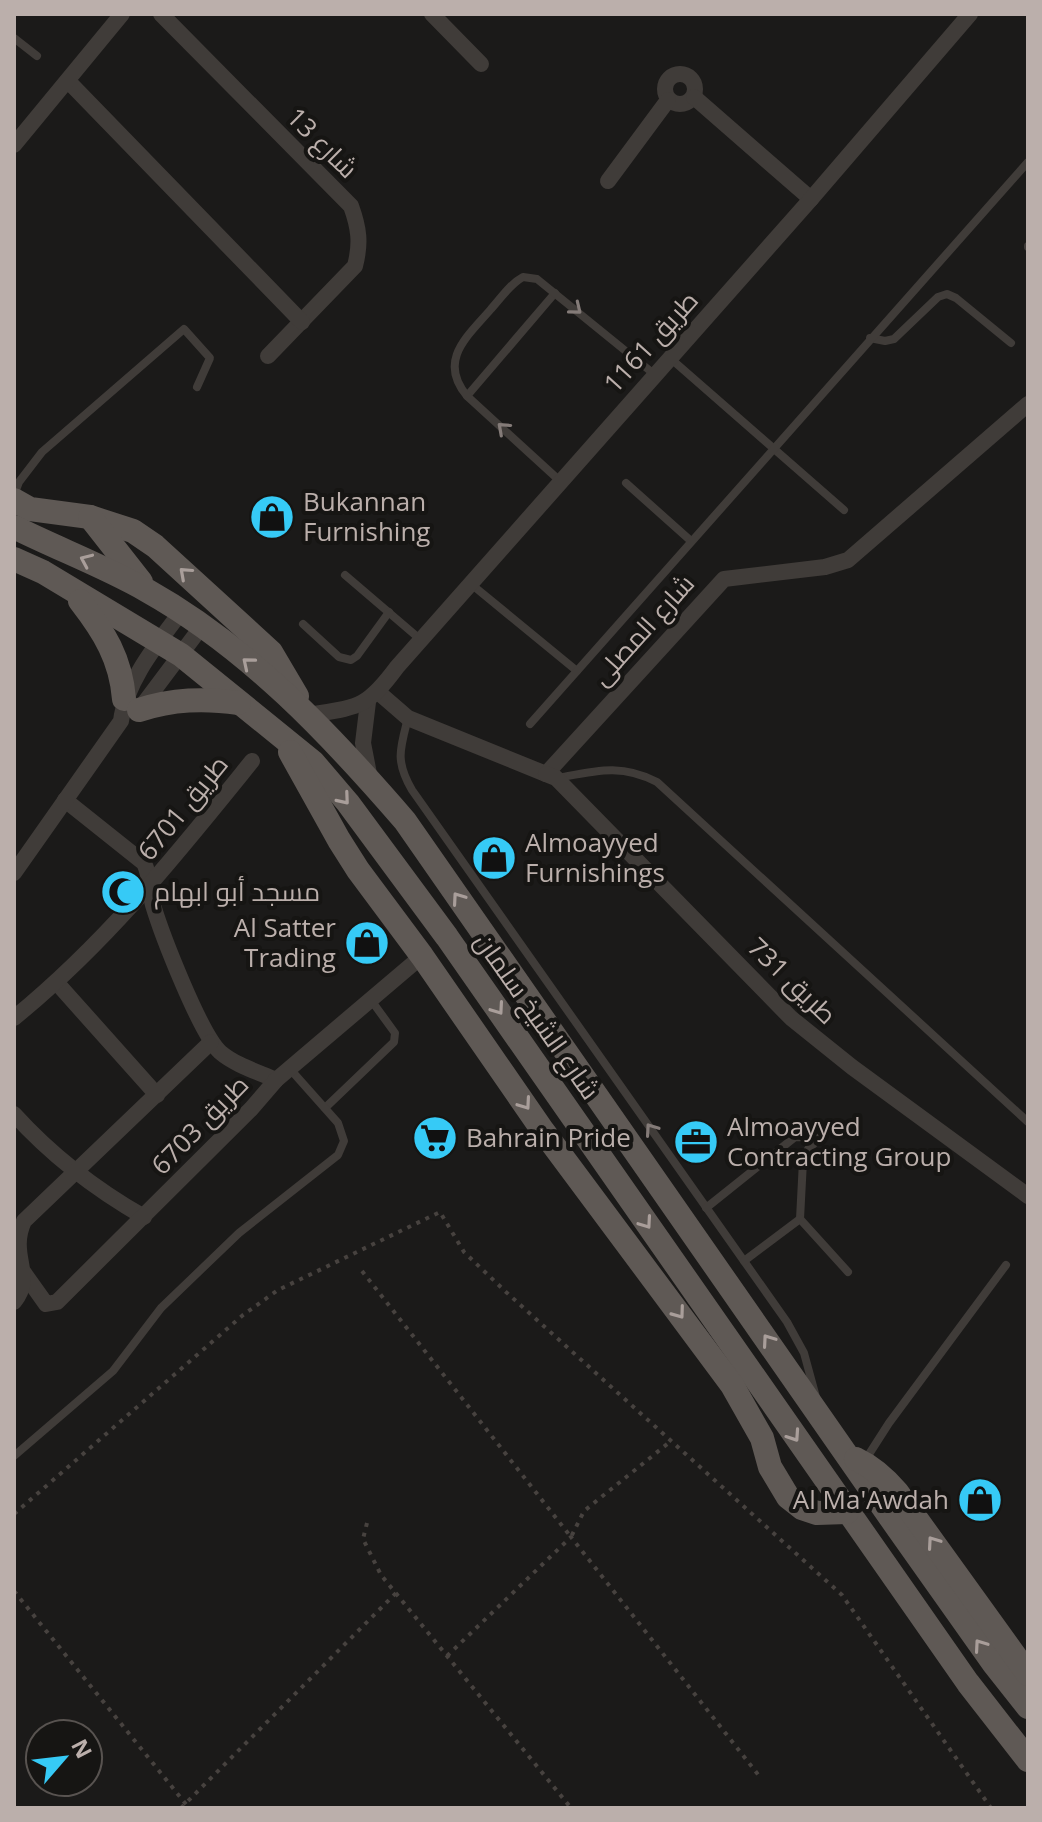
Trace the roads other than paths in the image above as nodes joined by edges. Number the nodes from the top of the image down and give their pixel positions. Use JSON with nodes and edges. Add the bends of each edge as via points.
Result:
{"nodes":[{"id":1,"x":122,"y":14,"type":"edge"},
{"id":2,"x":161,"y":14,"type":"edge"},
{"id":3,"x":432,"y":14,"type":"edge"},
{"id":4,"x":970,"y":14,"type":"edge"},
{"id":5,"x":14,"y":38,"type":"edge"},
{"id":6,"x":37,"y":56,"type":"dead end"},
{"id":7,"x":481,"y":64,"type":"dead end"},
{"id":8,"x":68,"y":81,"type":"junction"},
{"id":9,"x":694,"y":97,"type":"junction"},
{"id":10,"x":668,"y":100,"type":"junction"},
{"id":11,"x":14,"y":145,"type":"edge"},
{"id":12,"x":1028,"y":162,"type":"edge"},
{"id":13,"x":1024,"y":174,"type":"edge"},
{"id":14,"x":608,"y":181,"type":"dead end"},
{"id":15,"x":811,"y":199,"type":"junction"},
{"id":16,"x":555,"y":293,"type":"junction"},
{"id":17,"x":302,"y":322,"type":"junction"},
{"id":18,"x":870,"y":338,"type":"junction"},
{"id":19,"x":1011,"y":343,"type":"dead end"},
{"id":20,"x":268,"y":356,"type":"dead end"},
{"id":21,"x":669,"y":357,"type":"junction"},
{"id":22,"x":654,"y":374,"type":"junction"},
{"id":23,"x":197,"y":387,"type":"dead end"},
{"id":24,"x":467,"y":396,"type":"junction"},
{"id":25,"x":1028,"y":404,"type":"edge"},
{"id":26,"x":772,"y":448,"type":"junction"},
{"id":27,"x":560,"y":481,"type":"junction"},
{"id":28,"x":626,"y":483,"type":"dead end"},
{"id":29,"x":14,"y":498,"type":"edge"},
{"id":30,"x":844,"y":510,"type":"dead end"},
{"id":31,"x":90,"y":517,"type":"junction"},
{"id":32,"x":14,"y":527,"type":"edge"},
{"id":33,"x":691,"y":541,"type":"junction"},
{"id":34,"x":14,"y":559,"type":"edge"},
{"id":35,"x":43,"y":572,"type":"junction"},
{"id":36,"x":345,"y":575,"type":"dead end"},
{"id":37,"x":14,"y":579,"type":"edge"},
{"id":38,"x":470,"y":584,"type":"junction"},
{"id":39,"x":71,"y":590,"type":"junction"},
{"id":40,"x":147,"y":590,"type":"junction"},
{"id":41,"x":181,"y":612,"type":"junction"},
{"id":42,"x":389,"y":612,"type":"junction"},
{"id":43,"x":303,"y":624,"type":"dead end"},
{"id":44,"x":202,"y":626,"type":"junction"},
{"id":45,"x":421,"y":640,"type":"junction"},
{"id":46,"x":159,"y":641,"type":"junction"},
{"id":47,"x":181,"y":655,"type":"junction"},
{"id":48,"x":577,"y":671,"type":"junction"},
{"id":49,"x":373,"y":697,"type":"junction"},
{"id":50,"x":243,"y":703,"type":"junction"},
{"id":51,"x":128,"y":710,"type":"junction"},
{"id":52,"x":308,"y":715,"type":"junction"},
{"id":53,"x":408,"y":718,"type":"junction"},
{"id":54,"x":530,"y":724,"type":"dead end"},
{"id":55,"x":282,"y":736,"type":"junction"},
{"id":56,"x":252,"y":761,"type":"dead end"},
{"id":57,"x":551,"y":776,"type":"junction"},
{"id":58,"x":371,"y":781,"type":"junction"},
{"id":59,"x":65,"y":800,"type":"junction"},
{"id":60,"x":14,"y":873,"type":"edge"},
{"id":61,"x":151,"y":887,"type":"junction"},
{"id":62,"x":422,"y":956,"type":"junction"},
{"id":63,"x":57,"y":983,"type":"junction"},
{"id":64,"x":371,"y":1000,"type":"junction"},
{"id":65,"x":14,"y":1018,"type":"edge"},
{"id":66,"x":211,"y":1042,"type":"junction"},
{"id":67,"x":290,"y":1068,"type":"junction"},
{"id":68,"x":276,"y":1080,"type":"junction"},
{"id":69,"x":157,"y":1095,"type":"junction"},
{"id":70,"x":325,"y":1108,"type":"junction"},
{"id":71,"x":14,"y":1114,"type":"edge"},
{"id":72,"x":1028,"y":1122,"type":"edge"},
{"id":73,"x":835,"y":1125,"type":"dead end"},
{"id":74,"x":821,"y":1138,"type":"junction"},
{"id":75,"x":76,"y":1172,"type":"junction"},
{"id":76,"x":1028,"y":1196,"type":"edge"},
{"id":77,"x":706,"y":1208,"type":"junction"},
{"id":78,"x":144,"y":1217,"type":"junction"},
{"id":79,"x":800,"y":1219,"type":"junction"},
{"id":80,"x":744,"y":1261,"type":"junction"},
{"id":81,"x":1006,"y":1265,"type":"dead end"},
{"id":82,"x":848,"y":1272,"type":"dead end"},
{"id":83,"x":24,"y":1273,"type":"junction"},
{"id":84,"x":14,"y":1302,"type":"edge"},
{"id":85,"x":817,"y":1410,"type":"junction"},
{"id":86,"x":14,"y":1456,"type":"edge"},
{"id":87,"x":856,"y":1459,"type":"junction"},
{"id":88,"x":847,"y":1512,"type":"junction"},
{"id":89,"x":1028,"y":1674,"type":"edge"},
{"id":90,"x":1028,"y":1707,"type":"edge"},
{"id":91,"x":1028,"y":1760,"type":"edge"}],
"edges":[{"from":1,"to":8,"type":"street"},
{"from":2,"to":17,"type":"street","name":"شارع 13","via":[[351,206],[359,227],[355,266]]},
{"from":3,"to":7,"type":"street"},
{"from":4,"to":15,"type":"street","name":"طريق 1161"},
{"from":5,"to":6,"type":"lane"},
{"from":8,"to":11,"type":"street"},
{"from":8,"to":17,"type":"street"},
{"from":9,"to":10,"type":"street","via":[[677,105]]},
{"from":9,"to":10,"type":"street","via":[[692,78],[673,74],[664,91]]},
{"from":9,"to":15,"type":"street"},
{"from":10,"to":14,"type":"street"},
{"from":12,"to":13,"type":"lane"},
{"from":13,"to":18,"type":"lane"},
{"from":15,"to":21,"type":"street","name":"طريق 1161"},
{"from":16,"to":22,"type":"lane","one_way":true},
{"from":16,"to":24,"type":"lane"},
{"from":16,"to":24,"type":"lane","via":[[537,279],[523,277],[462,343],[454,370]]},
{"from":17,"to":20,"type":"street","name":"شارع 13"},
{"from":18,"to":19,"type":"lane","via":[[894,339],[947,294]]},
{"from":18,"to":26,"type":"lane"},
{"from":21,"to":22,"type":"street","name":"طريق 1161"},
{"from":21,"to":26,"type":"lane"},
{"from":22,"to":27,"type":"street","name":"طريق 1161"},
{"from":23,"to":29,"type":"lane","via":[[210,358],[181,329],[42,452]]},
{"from":27,"to":24,"type":"lane","one_way":true},
{"from":25,"to":57,"type":"street","name":"شارع المصلى","via":[[848,560],[724,579]]},
{"from":26,"to":30,"type":"lane"},
{"from":26,"to":33,"type":"lane"},
{"from":27,"to":38,"type":"street","name":"طريق 1161"},
{"from":28,"to":33,"type":"lane"},
{"from":29,"to":31,"type":"main road","via":[[30,509]]},
{"from":31,"to":40,"type":"main road"},
{"from":52,"to":31,"type":"main road","one_way":true,"via":[[271,652],[155,546],[133,531]]},
{"from":40,"to":32,"type":"main road","name":"شارع الشيخ سلمان","one_way":true},
{"from":33,"to":48,"type":"lane"},
{"from":34,"to":35,"type":"main road","name":"شارع الشيخ سلمان"},
{"from":35,"to":37,"type":"main road"},
{"from":35,"to":39,"type":"main road","name":"شارع الشيخ سلمان"},
{"from":36,"to":42,"type":"lane"},
{"from":38,"to":45,"type":"street","name":"طريق 1161"},
{"from":38,"to":48,"type":"lane"},
{"from":39,"to":46,"type":"main road","name":"شارع الشيخ سلمان"},
{"from":39,"to":51,"type":"main road","via":[[111,647]]},
{"from":40,"to":41,"type":"main road","name":"شارع الشيخ سلمان"},
{"from":41,"to":44,"type":"main road","name":"شارع الشيخ سلمان"},
{"from":41,"to":46,"type":"street"},
{"from":42,"to":43,"type":"lane","via":[[357,656],[346,661]]},
{"from":42,"to":45,"type":"lane"},
{"from":44,"to":47,"type":"street"},
{"from":52,"to":44,"type":"main road","name":"شارع الشيخ سلمان","one_way":true},
{"from":45,"to":49,"type":"street","name":"طريق 1161"},
{"from":46,"to":47,"type":"main road","name":"شارع الشيخ سلمان"},
{"from":46,"to":51,"type":"street"},
{"from":47,"to":50,"type":"main road","name":"شارع الشيخ سلمان"},
{"from":47,"to":51,"type":"street"},
{"from":48,"to":54,"type":"lane"},
{"from":49,"to":52,"type":"street"},
{"from":49,"to":53,"type":"street"},
{"from":49,"to":58,"type":"street","via":[[363,743]]},
{"from":50,"to":51,"type":"main road","via":[[174,700]]},
{"from":50,"to":55,"type":"main road","name":"شارع الشيخ سلمان"},
{"from":51,"to":59,"type":"street"},
{"from":52,"to":58,"type":"main road","name":"شارع الشيخ سلمان"},
{"from":53,"to":57,"type":"street"},
{"from":77,"to":53,"type":"lane","one_way":true,"via":[[420,803],[400,767]]},
{"from":55,"to":62,"type":"main road","via":[[339,840]]},
{"from":55,"to":88,"type":"main road","name":"شارع الشيخ سلمان","one_way":true,"via":[[348,803],[430,913]]},
{"from":56,"to":61,"type":"street","name":"طريق 6701"},
{"from":57,"to":72,"type":"lane","via":[[621,769],[657,782]]},
{"from":57,"to":76,"type":"street","name":"طريق 731","via":[[791,1018]]},
{"from":85,"to":58,"type":"main road","name":"شارع الشيخ سلمان","one_way":true,"via":[[405,821]]},
{"from":59,"to":60,"type":"street"},
{"from":59,"to":61,"type":"street","via":[[144,863]]},
{"from":61,"to":63,"type":"street","name":"طريق 6701"},
{"from":61,"to":66,"type":"street","via":[[156,913]]},
{"from":62,"to":64,"type":"street","name":"طريق 6703"},
{"from":62,"to":88,"type":"main road","one_way":true,"via":[[543,1131],[732,1385],[788,1497],[817,1513]]},
{"from":63,"to":65,"type":"street","name":"طريق 6701"},
{"from":63,"to":69,"type":"street"},
{"from":64,"to":67,"type":"street","name":"طريق 6703"},
{"from":64,"to":70,"type":"lane","via":[[395,1033],[394,1042]]},
{"from":66,"to":68,"type":"street","via":[[226,1057]]},
{"from":66,"to":69,"type":"street"},
{"from":67,"to":68,"type":"street","name":"طريق 6703"},
{"from":67,"to":70,"type":"lane"},
{"from":68,"to":78,"type":"street","name":"طريق 6703"},
{"from":69,"to":75,"type":"street"},
{"from":70,"to":86,"type":"lane","via":[[344,1141],[338,1155],[239,1233],[161,1308],[113,1371]]},
{"from":71,"to":75,"type":"street"},
{"from":73,"to":74,"type":"lane"},
{"from":74,"to":77,"type":"lane","via":[[795,1137]]},
{"from":74,"to":79,"type":"lane","via":[[803,1161]]},
{"from":75,"to":78,"type":"street"},
{"from":75,"to":83,"type":"street","via":[[24,1221],[17,1243]]},
{"from":77,"to":80,"type":"lane"},
{"from":78,"to":83,"type":"street","name":"طريق 6703","via":[[54,1304],[43,1301]]},
{"from":79,"to":80,"type":"lane"},
{"from":79,"to":82,"type":"lane"},
{"from":80,"to":85,"type":"lane","via":[[804,1353]]},
{"from":81,"to":87,"type":"lane","via":[[889,1423]]},
{"from":83,"to":84,"type":"street"},
{"from":85,"to":87,"type":"main road","name":"شارع الشيخ سلمان"},
{"from":89,"to":87,"type":"main road","one_way":true,"via":[[897,1492]]},
{"from":90,"to":87,"type":"main road","name":"شارع الشيخ سلمان","one_way":true},
{"from":88,"to":91,"type":"main road","name":"شارع الشيخ سلمان"}]}
